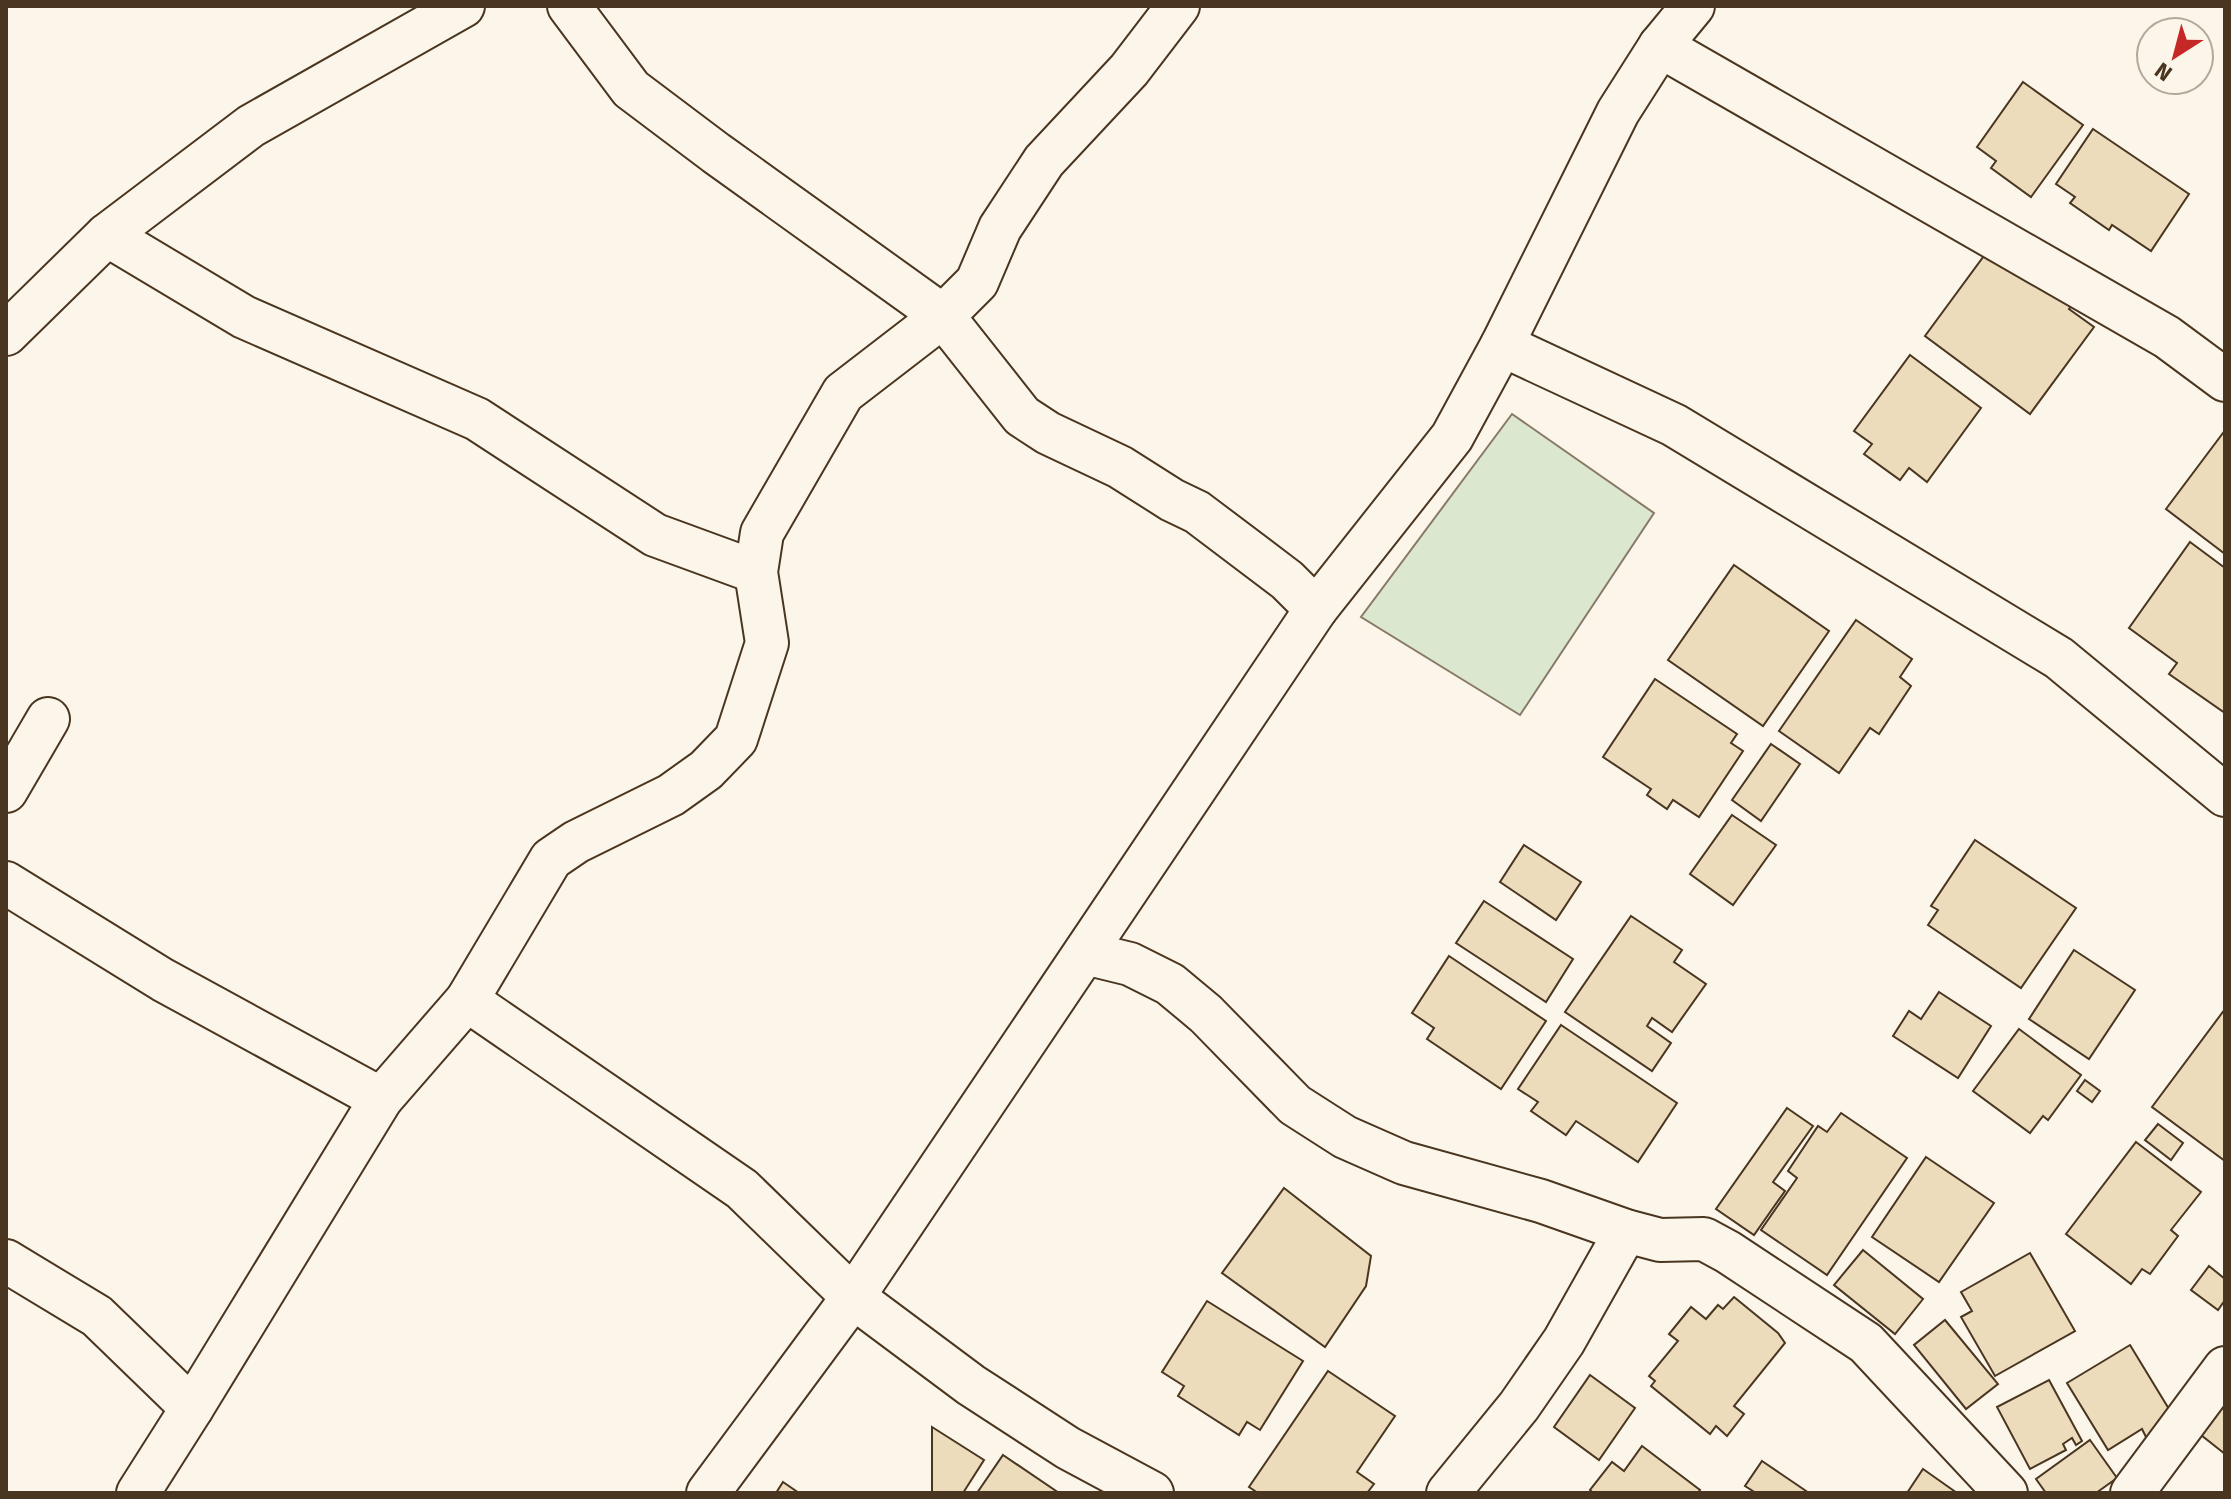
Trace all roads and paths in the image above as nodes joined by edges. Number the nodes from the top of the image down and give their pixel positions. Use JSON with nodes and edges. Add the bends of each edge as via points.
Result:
{"nodes":[{"id":1,"x":463,"y":6,"type":"edge"},
{"id":2,"x":569,"y":6,"type":"edge"},
{"id":3,"x":1178,"y":6,"type":"edge"},
{"id":4,"x":1693,"y":6,"type":"edge"},
{"id":5,"x":1660,"y":46,"type":"junction"},
{"id":6,"x":107,"y":235,"type":"junction"},
{"id":7,"x":943,"y":316,"type":"junction"},
{"id":8,"x":6,"y":334,"type":"edge"},
{"id":9,"x":1502,"y":345,"type":"junction"},
{"id":10,"x":2225,"y":380,"type":"edge"},
{"id":11,"x":756,"y":572,"type":"junction"},
{"id":12,"x":1316,"y":609,"type":"junction"},
{"id":13,"x":48,"y":719,"type":"dead end"},
{"id":14,"x":6,"y":791,"type":"edge"},
{"id":15,"x":2225,"y":795,"type":"edge"},
{"id":16,"x":6,"y":883,"type":"edge"},
{"id":17,"x":1085,"y":953,"type":"junction"},
{"id":18,"x":467,"y":1000,"type":"junction"},
{"id":19,"x":381,"y":1099,"type":"junction"},
{"id":20,"x":1626,"y":1231,"type":"junction"},
{"id":21,"x":6,"y":1261,"type":"edge"},
{"id":22,"x":853,"y":1297,"type":"junction"},
{"id":23,"x":2225,"y":1368,"type":"edge"},
{"id":24,"x":192,"y":1408,"type":"junction"},
{"id":25,"x":138,"y":1493,"type":"edge"},
{"id":26,"x":708,"y":1493,"type":"edge"},
{"id":27,"x":1152,"y":1493,"type":"edge"},
{"id":28,"x":1448,"y":1493,"type":"edge"},
{"id":29,"x":2006,"y":1493,"type":"edge"},
{"id":30,"x":2132,"y":1493,"type":"edge"}],
"edges":[{"from":1,"to":6,"type":"street","via":[[251,126]]},
{"from":2,"to":7,"type":"street","via":[[631,89]]},
{"from":3,"to":7,"type":"street","via":[[1129,70],[1044,161],[1000,228],[977,282]]},
{"from":4,"to":5,"type":"street"},
{"from":5,"to":9,"type":"street","via":[[1618,112]]},
{"from":5,"to":10,"type":"street","via":[[2167,337]]},
{"from":6,"to":8,"type":"street"},
{"from":6,"to":11,"type":"street","via":[[244,317],[477,419],[655,535]]},
{"from":7,"to":11,"type":"street","via":[[843,393],[762,533]]},
{"from":7,"to":12,"type":"street","via":[[1022,416],[1197,512],[1287,580]]},
{"from":9,"to":12,"type":"street","via":[[1452,437]]},
{"from":9,"to":15,"type":"street","via":[[1674,425],[2059,658]]},
{"from":11,"to":18,"type":"street","via":[[767,643],[736,739],[671,795],[551,859]]},
{"from":12,"to":17,"type":"street"},
{"from":13,"to":14,"type":"street"},
{"from":16,"to":19,"type":"street","via":[[163,980]]},
{"from":17,"to":20,"type":"street","via":[[1130,964],[1170,984],[1295,1105],[1345,1137],[1404,1163]]},
{"from":17,"to":22,"type":"street"},
{"from":18,"to":19,"type":"street"},
{"from":18,"to":22,"type":"street","via":[[742,1189]]},
{"from":19,"to":24,"type":"street"},
{"from":20,"to":28,"type":"street","via":[[1555,1354]]},
{"from":20,"to":29,"type":"street","via":[[1660,1240],[1704,1239],[1866,1343]]},
{"from":21,"to":24,"type":"street","via":[[97,1316]]},
{"from":22,"to":26,"type":"street"},
{"from":22,"to":27,"type":"street","via":[[971,1385],[1068,1448]]},
{"from":23,"to":30,"type":"street"},
{"from":24,"to":25,"type":"street"}]}
